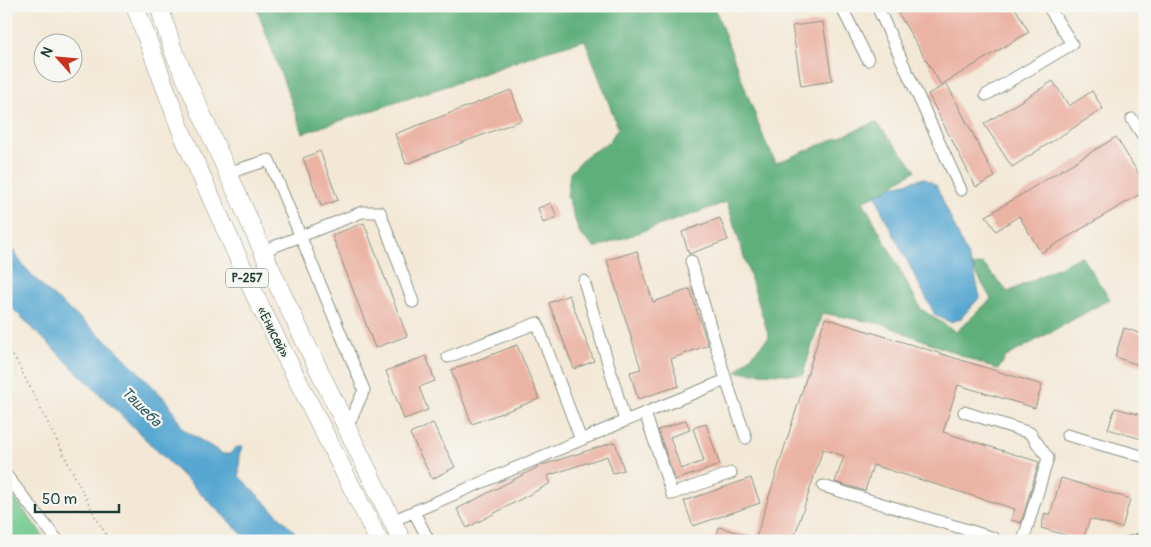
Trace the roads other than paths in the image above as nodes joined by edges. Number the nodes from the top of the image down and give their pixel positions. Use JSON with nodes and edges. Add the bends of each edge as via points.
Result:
{"nodes":[{"id":1,"x":134,"y":6,"type":"edge"},
{"id":2,"x":159,"y":6,"type":"edge"},
{"id":3,"x":841,"y":6,"type":"edge"},
{"id":4,"x":877,"y":6,"type":"edge"},
{"id":5,"x":1048,"y":6,"type":"edge"},
{"id":6,"x":868,"y":60,"type":"dead end"},
{"id":7,"x":986,"y":95,"type":"dead end"},
{"id":8,"x":1132,"y":119,"type":"dead end"},
{"id":9,"x":1145,"y":138,"type":"edge"},
{"id":10,"x":227,"y":173,"type":"junction"},
{"id":11,"x":961,"y":190,"type":"dead end"},
{"id":12,"x":301,"y":236,"type":"junction"},
{"id":13,"x":263,"y":251,"type":"junction"},
{"id":14,"x":691,"y":261,"type":"dead end"},
{"id":15,"x":584,"y":281,"type":"dead end"},
{"id":16,"x":413,"y":302,"type":"dead end"},
{"id":17,"x":448,"y":356,"type":"dead end"},
{"id":18,"x":726,"y":380,"type":"junction"},
{"id":19,"x":964,"y":412,"type":"dead end"},
{"id":20,"x":645,"y":413,"type":"junction"},
{"id":21,"x":625,"y":421,"type":"junction"},
{"id":22,"x":347,"y":428,"type":"junction"},
{"id":23,"x":1067,"y":435,"type":"dead end"},
{"id":24,"x":746,"y":438,"type":"dead end"},
{"id":25,"x":581,"y":440,"type":"junction"},
{"id":26,"x":1145,"y":457,"type":"edge"},
{"id":27,"x":731,"y":473,"type":"dead end"},
{"id":28,"x":6,"y":475,"type":"edge"},
{"id":29,"x":823,"y":486,"type":"dead end"},
{"id":30,"x":414,"y":512,"type":"junction"},
{"id":31,"x":392,"y":521,"type":"junction"},
{"id":32,"x":58,"y":541,"type":"edge"},
{"id":33,"x":379,"y":541,"type":"edge"},
{"id":34,"x":402,"y":541,"type":"edge"},
{"id":35,"x":429,"y":541,"type":"edge"},
{"id":36,"x":995,"y":541,"type":"edge"},
{"id":37,"x":1023,"y":541,"type":"edge"}],
"edges":[{"from":1,"to":33,"type":"highway","name":"«Енисей»","number":"Р-257","via":[[182,133],[259,304]]},
{"from":2,"to":10,"type":"highway","name":"«Енисей»","number":"Р-257","via":[[173,50]]},
{"from":3,"to":6,"type":"lane"},
{"from":4,"to":11,"type":"lane"},
{"from":5,"to":7,"type":"lane","via":[[1072,44]]},
{"from":8,"to":9,"type":"lane"},
{"from":10,"to":12,"type":"lane","via":[[269,160]]},
{"from":10,"to":13,"type":"highway","name":"«Енисей»","number":"Р-257"},
{"from":12,"to":13,"type":"lane"},
{"from":12,"to":16,"type":"lane","via":[[362,212],[380,212]]},
{"from":12,"to":22,"type":"lane","via":[[364,390]]},
{"from":13,"to":22,"type":"highway","name":"«Енисей»","number":"Р-257"},
{"from":14,"to":18,"type":"lane"},
{"from":15,"to":21,"type":"lane"},
{"from":17,"to":25,"type":"lane","via":[[537,323]]},
{"from":18,"to":20,"type":"lane"},
{"from":18,"to":24,"type":"lane"},
{"from":19,"to":37,"type":"lane","via":[[1030,433],[1048,458]]},
{"from":20,"to":21,"type":"lane"},
{"from":20,"to":27,"type":"lane","via":[[672,494]]},
{"from":21,"to":25,"type":"lane"},
{"from":22,"to":31,"type":"highway","name":"«Енисей»","number":"Р-257"},
{"from":23,"to":26,"type":"lane"},
{"from":25,"to":30,"type":"lane"},
{"from":28,"to":32,"type":"lane"},
{"from":29,"to":36,"type":"lane","via":[[994,538]]},
{"from":30,"to":31,"type":"lane"},
{"from":30,"to":35,"type":"lane"},
{"from":31,"to":34,"type":"highway","name":"«Енисей»","number":"Р-257"}]}
